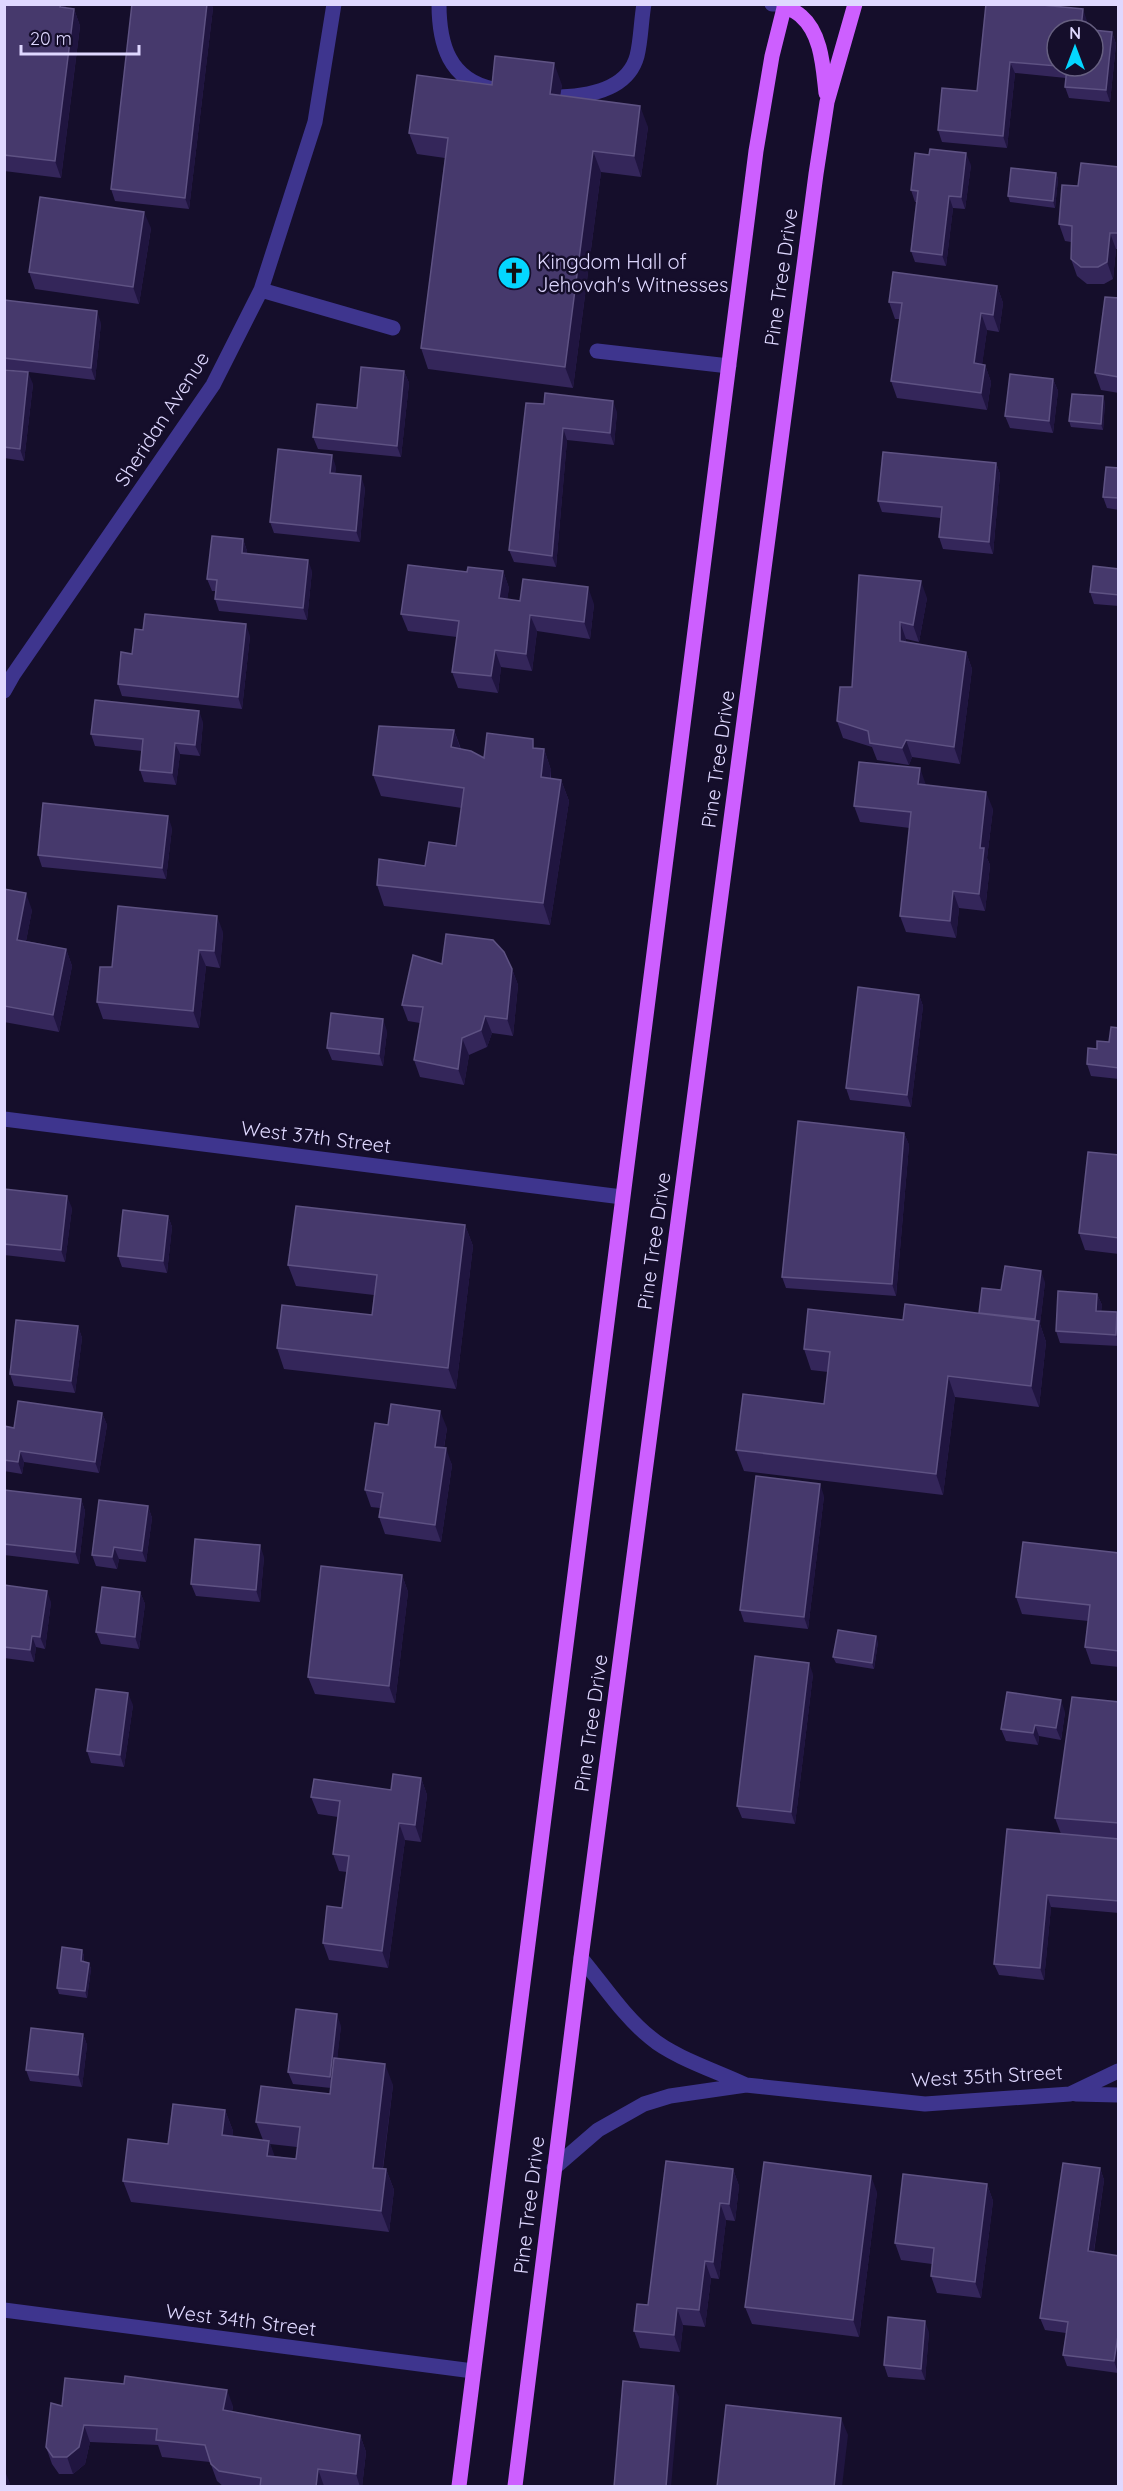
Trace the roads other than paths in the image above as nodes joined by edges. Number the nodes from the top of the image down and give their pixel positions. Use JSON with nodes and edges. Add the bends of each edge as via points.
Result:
{"nodes":[{"id":1,"x":334,"y":4,"type":"edge"},
{"id":2,"x":439,"y":4,"type":"edge"},
{"id":3,"x":644,"y":4,"type":"edge"},
{"id":4,"x":855,"y":4,"type":"edge"},
{"id":5,"x":781,"y":5,"type":"edge"},
{"id":6,"x":502,"y":90,"type":"edge"},
{"id":7,"x":560,"y":97,"type":"edge"},
{"id":8,"x":827,"y":102,"type":"junction"},
{"id":9,"x":261,"y":290,"type":"junction"},
{"id":10,"x":393,"y":328,"type":"dead end"},
{"id":11,"x":597,"y":351,"type":"dead end"},
{"id":12,"x":729,"y":366,"type":"junction"},
{"id":13,"x":4,"y":691,"type":"edge"},
{"id":14,"x":4,"y":1119,"type":"edge"},
{"id":15,"x":622,"y":1197,"type":"junction"},
{"id":16,"x":581,"y":1958,"type":"junction"},
{"id":17,"x":1119,"y":2071,"type":"edge"},
{"id":18,"x":746,"y":2085,"type":"junction"},
{"id":19,"x":1070,"y":2094,"type":"junction"},
{"id":20,"x":1119,"y":2095,"type":"edge"},
{"id":21,"x":554,"y":2168,"type":"junction"},
{"id":22,"x":4,"y":2310,"type":"edge"},
{"id":23,"x":473,"y":2371,"type":"junction"},
{"id":24,"x":459,"y":2487,"type":"edge"},
{"id":25,"x":515,"y":2487,"type":"edge"}],
"edges":[{"from":1,"to":9,"type":"street","name":"Sheridan Avenue","via":[[315,122]]},
{"from":2,"to":6,"type":"street","via":[[439,30],[447,56],[479,86]]},
{"from":3,"to":7,"type":"street","via":[[637,56],[631,69],[613,86],[584,96]]},
{"from":4,"to":8,"type":"main road","name":"Pine Tree Drive"},
{"from":5,"to":8,"type":"main road","via":[[801,15],[815,37]]},
{"from":5,"to":12,"type":"main road","name":"Pine Tree Drive","via":[[763,101]]},
{"from":8,"to":16,"type":"main road","name":"Pine Tree Drive"},
{"from":9,"to":10,"type":"street"},
{"from":9,"to":13,"type":"street","name":"Sheridan Avenue","via":[[213,386]]},
{"from":11,"to":12,"type":"street"},
{"from":12,"to":15,"type":"main road","name":"Pine Tree Drive"},
{"from":14,"to":15,"type":"street","name":"West 37th Street"},
{"from":15,"to":23,"type":"main road","name":"Pine Tree Drive"},
{"from":16,"to":18,"type":"street","name":"West 35th Street","via":[[651,2039]]},
{"from":16,"to":21,"type":"main road","name":"Pine Tree Drive"},
{"from":17,"to":19,"type":"street","name":"West 35th Street"},
{"from":18,"to":19,"type":"street","name":"West 35th Street","via":[[925,2104]]},
{"from":18,"to":21,"type":"street","name":"West 35th Street","via":[[670,2096],[644,2104],[598,2130]]},
{"from":19,"to":20,"type":"street"},
{"from":21,"to":25,"type":"main road","name":"Pine Tree Drive"},
{"from":22,"to":23,"type":"street","name":"West 34th Street"},
{"from":23,"to":24,"type":"main road","name":"Pine Tree Drive"}]}
